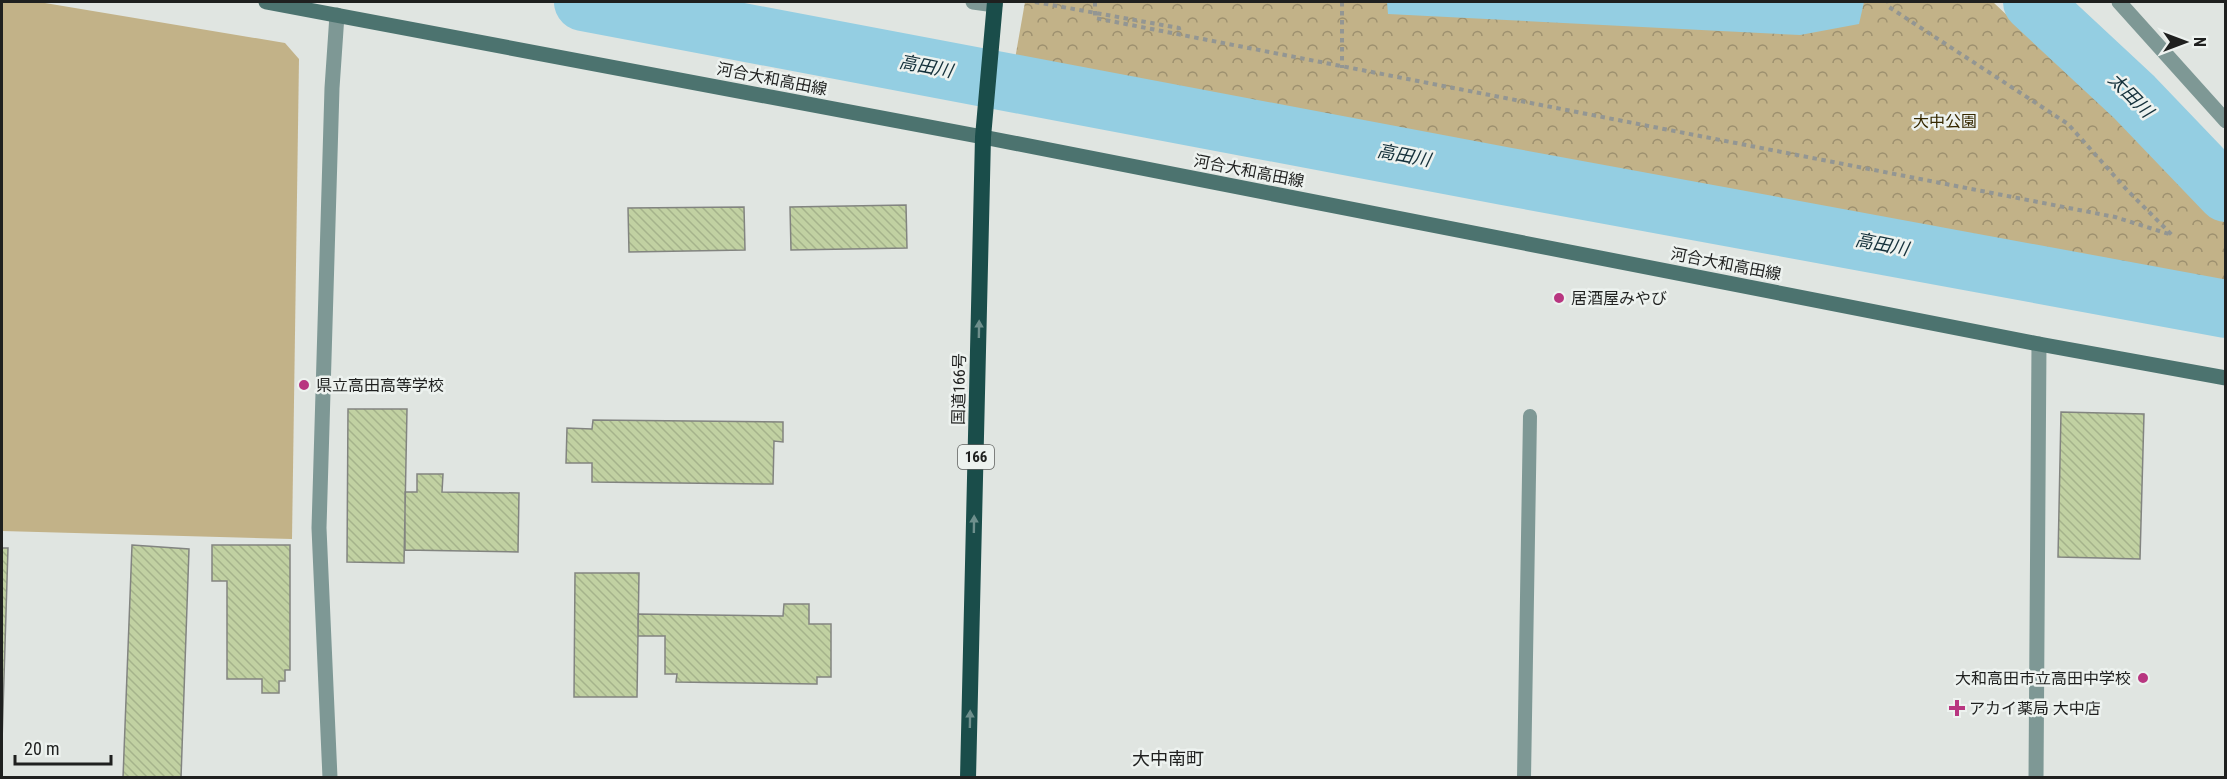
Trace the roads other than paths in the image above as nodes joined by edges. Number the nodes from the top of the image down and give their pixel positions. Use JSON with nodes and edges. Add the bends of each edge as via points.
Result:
{"nodes":[{"id":1,"x":266,"y":2,"type":"edge"},
{"id":2,"x":973,"y":2,"type":"edge"},
{"id":3,"x":2119,"y":2,"type":"edge"},
{"id":4,"x":995,"y":4,"type":"edge"},
{"id":5,"x":337,"y":15,"type":"junction"},
{"id":6,"x":2226,"y":121,"type":"edge"},
{"id":7,"x":983,"y":137,"type":"junction"},
{"id":8,"x":2039,"y":344,"type":"junction"},
{"id":9,"x":2226,"y":378,"type":"edge"},
{"id":10,"x":1530,"y":416,"type":"dead end"},
{"id":11,"x":330,"y":777,"type":"edge"},
{"id":12,"x":968,"y":777,"type":"edge"},
{"id":13,"x":1524,"y":777,"type":"edge"},
{"id":14,"x":2036,"y":777,"type":"edge"}],
"edges":[{"from":1,"to":5,"type":"main road","name":"河合大和高田線"},
{"from":2,"to":4,"type":"street"},
{"from":3,"to":6,"type":"street"},
{"from":4,"to":7,"type":"highway","name":"国道166号","number":"166"},
{"from":5,"to":7,"type":"main road","name":"河合大和高田線"},
{"from":5,"to":11,"type":"street","via":[[331,100],[319,528]]},
{"from":7,"to":8,"type":"main road","name":"河合大和高田線"},
{"from":12,"to":7,"type":"highway","name":"国道166号","number":"166","one_way":true},
{"from":8,"to":9,"type":"main road","name":"河合大和高田線"},
{"from":8,"to":14,"type":"street"},
{"from":10,"to":13,"type":"lane"}]}
